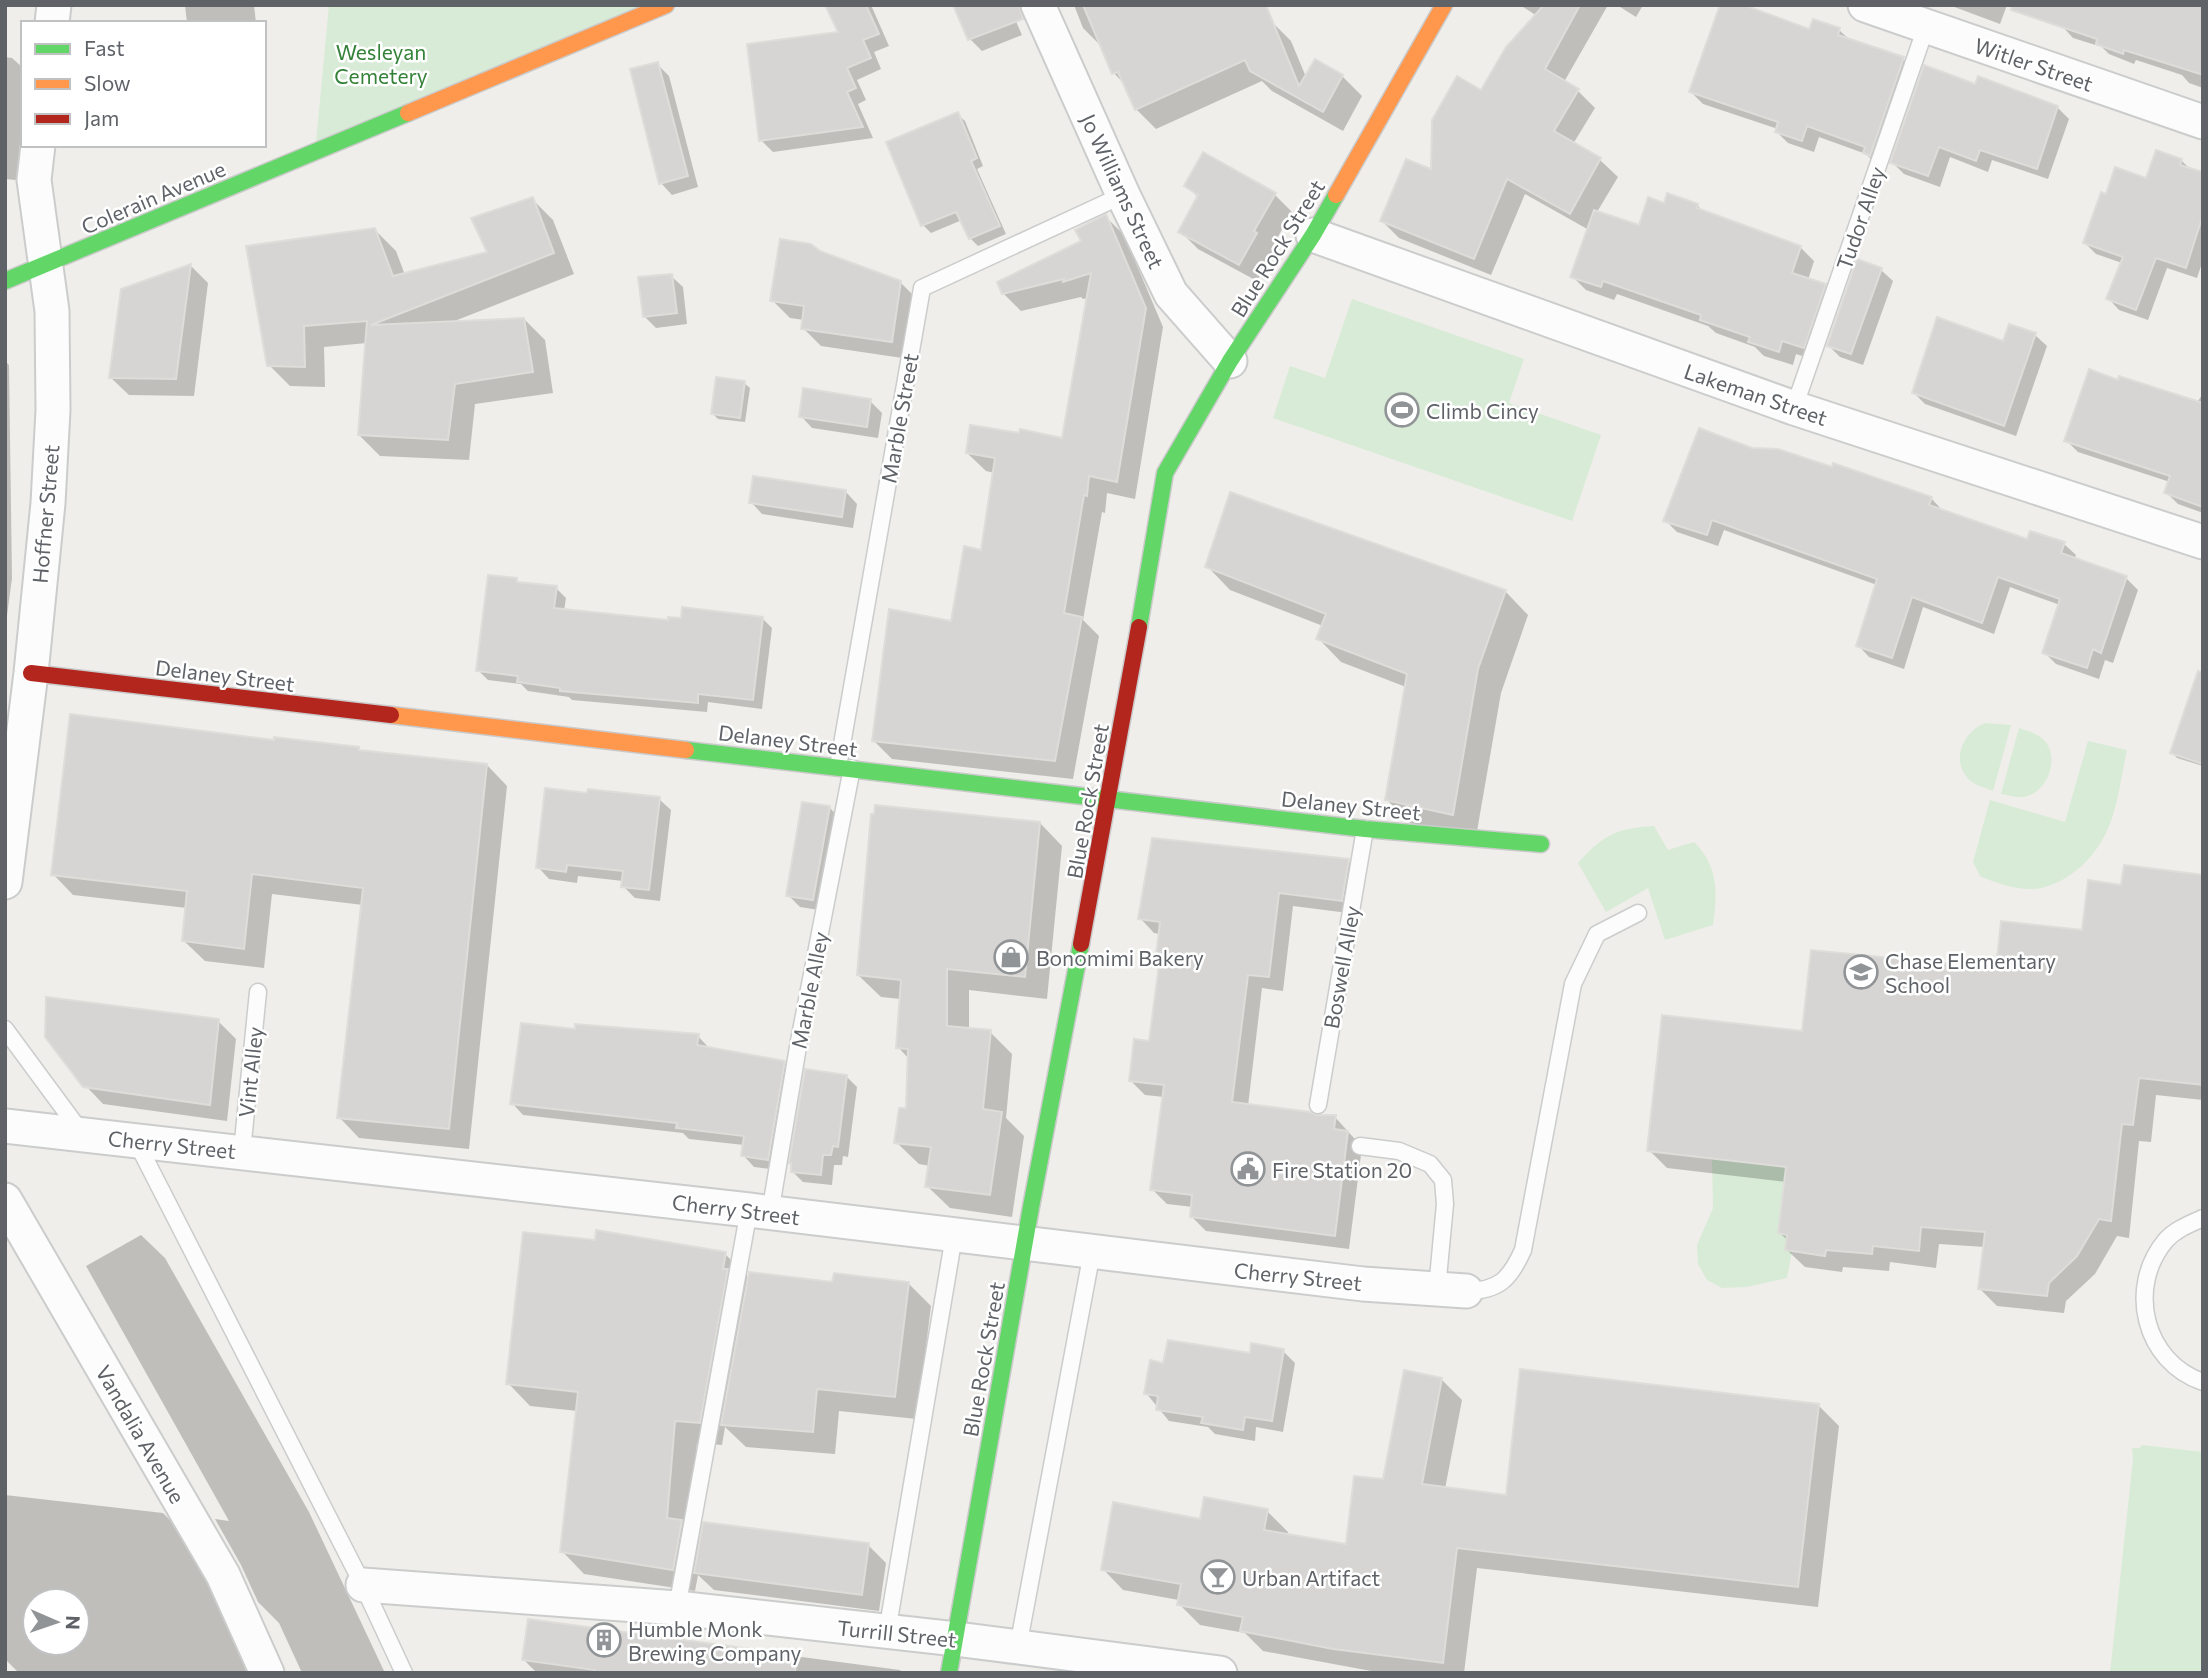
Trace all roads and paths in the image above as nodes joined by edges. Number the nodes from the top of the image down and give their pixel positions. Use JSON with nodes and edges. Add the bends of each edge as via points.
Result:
{"nodes":[{"id":1,"x":666,"y":5,"type":"edge"},
{"id":2,"x":1038,"y":5,"type":"edge"},
{"id":3,"x":1444,"y":5,"type":"edge"},
{"id":4,"x":1865,"y":5,"type":"edge"},
{"id":5,"x":1926,"y":27,"type":"junction"},
{"id":6,"x":2203,"y":122,"type":"edge"},
{"id":7,"x":38,"y":147,"type":"edge"},
{"id":8,"x":1123,"y":195,"type":"junction"},
{"id":9,"x":1314,"y":234,"type":"junction"},
{"id":10,"x":45,"y":264,"type":"junction"},
{"id":11,"x":5,"y":281,"type":"edge"},
{"id":12,"x":1230,"y":362,"type":"junction"},
{"id":13,"x":1794,"y":408,"type":"junction"},
{"id":14,"x":2203,"y":542,"type":"edge"},
{"id":15,"x":31,"y":673,"type":"junction"},
{"id":16,"x":845,"y":767,"type":"junction"},
{"id":17,"x":1109,"y":799,"type":"junction"},
{"id":18,"x":1365,"y":829,"type":"junction"},
{"id":19,"x":1541,"y":844,"type":"dead end"},
{"id":20,"x":5,"y":882,"type":"edge"},
{"id":21,"x":1638,"y":913,"type":"dead end"},
{"id":22,"x":258,"y":992,"type":"dead end"},
{"id":23,"x":5,"y":1029,"type":"edge"},
{"id":24,"x":1318,"y":1105,"type":"dead end"},
{"id":25,"x":5,"y":1126,"type":"edge"},
{"id":26,"x":82,"y":1134,"type":"junction"},
{"id":27,"x":136,"y":1140,"type":"junction"},
{"id":28,"x":1360,"y":1146,"type":"dead end"},
{"id":29,"x":242,"y":1151,"type":"junction"},
{"id":30,"x":5,"y":1200,"type":"edge"},
{"id":31,"x":760,"y":1211,"type":"junction"},
{"id":32,"x":2203,"y":1218,"type":"edge"},
{"id":33,"x":954,"y":1236,"type":"junction"},
{"id":34,"x":1024,"y":1244,"type":"junction"},
{"id":35,"x":1092,"y":1252,"type":"junction"},
{"id":36,"x":1451,"y":1290,"type":"junction"},
{"id":37,"x":2203,"y":1382,"type":"edge"},
{"id":38,"x":363,"y":1585,"type":"junction"},
{"id":39,"x":677,"y":1608,"type":"junction"},
{"id":40,"x":887,"y":1632,"type":"junction"},
{"id":41,"x":956,"y":1639,"type":"junction"},
{"id":42,"x":1018,"y":1647,"type":"junction"},
{"id":43,"x":267,"y":1673,"type":"edge"},
{"id":44,"x":404,"y":1673,"type":"edge"},
{"id":45,"x":949,"y":1673,"type":"edge"},
{"id":46,"x":1220,"y":1673,"type":"edge"}],
"edges":[{"from":1,"to":10,"type":"street","name":"Colerain Avenue"},
{"from":2,"to":8,"type":"street","name":"Jo Williams Street"},
{"from":3,"to":9,"type":"street","name":"Blue Rock Street"},
{"from":4,"to":5,"type":"street","name":"Witler Street"},
{"from":5,"to":6,"type":"street","name":"Witler Street"},
{"from":5,"to":13,"type":"lane","name":"Tudor Alley"},
{"from":7,"to":10,"type":"street","name":"Hoffner Street","via":[[34,180]]},
{"from":8,"to":12,"type":"street","name":"Jo Williams Street","via":[[1171,294]]},
{"from":8,"to":16,"type":"lane","name":"Marble Street","via":[[922,288]]},
{"from":9,"to":12,"type":"street","name":"Blue Rock Street"},
{"from":9,"to":13,"type":"street","name":"Lakeman Street"},
{"from":10,"to":11,"type":"street","name":"Colerain Avenue"},
{"from":10,"to":15,"type":"street","name":"Hoffner Street","via":[[52,312],[52,410]]},
{"from":12,"to":17,"type":"street","name":"Blue Rock Street","via":[[1165,473]]},
{"from":13,"to":14,"type":"street","name":"Lakeman Street"},
{"from":15,"to":16,"type":"street","name":"Delaney Street"},
{"from":15,"to":20,"type":"street","name":"Hoffner Street"},
{"from":16,"to":17,"type":"street","name":"Delaney Street"},
{"from":16,"to":31,"type":"lane","name":"Marble Alley","via":[[799,1041]]},
{"from":17,"to":18,"type":"street","name":"Delaney Street"},
{"from":17,"to":34,"type":"street","name":"Blue Rock Street"},
{"from":18,"to":19,"type":"street","name":"Delaney Street"},
{"from":18,"to":24,"type":"lane","name":"Boswell Alley"},
{"from":21,"to":36,"type":"lane","via":[[1597,934],[1573,984],[1520,1258],[1504,1282],[1484,1291]]},
{"from":22,"to":29,"type":"lane","name":"Vint Alley"},
{"from":23,"to":26,"type":"lane"},
{"from":25,"to":26,"type":"street","name":"Cherry Street"},
{"from":26,"to":27,"type":"street","name":"Cherry Street"},
{"from":27,"to":29,"type":"street","name":"Cherry Street"},
{"from":27,"to":38,"type":"lane"},
{"from":28,"to":36,"type":"lane","via":[[1399,1151],[1430,1164],[1443,1180]]},
{"from":29,"to":31,"type":"street","name":"Cherry Street"},
{"from":30,"to":43,"type":"street","name":"Vandalia Avenue","via":[[223,1575]]},
{"from":31,"to":33,"type":"street","name":"Cherry Street"},
{"from":31,"to":39,"type":"lane","name":"Marble Alley"},
{"from":32,"to":37,"type":"lane","via":[[2166,1240],[2150,1266],[2143,1296],[2147,1326],[2166,1358],[2189,1378]]},
{"from":33,"to":34,"type":"street","name":"Cherry Street"},
{"from":33,"to":40,"type":"lane"},
{"from":34,"to":35,"type":"street","name":"Cherry Street"},
{"from":34,"to":41,"type":"street","name":"Blue Rock Street"},
{"from":35,"to":36,"type":"street","name":"Cherry Street"},
{"from":35,"to":42,"type":"lane"},
{"from":38,"to":39,"type":"street","name":"Turrill Street"},
{"from":38,"to":44,"type":"lane"},
{"from":39,"to":40,"type":"street","name":"Turrill Street"},
{"from":40,"to":41,"type":"street","name":"Turrill Street"},
{"from":41,"to":42,"type":"street","name":"Turrill Street"},
{"from":41,"to":45,"type":"street","name":"Blue Rock Street"},
{"from":42,"to":46,"type":"street","name":"Turrill Street"}]}
